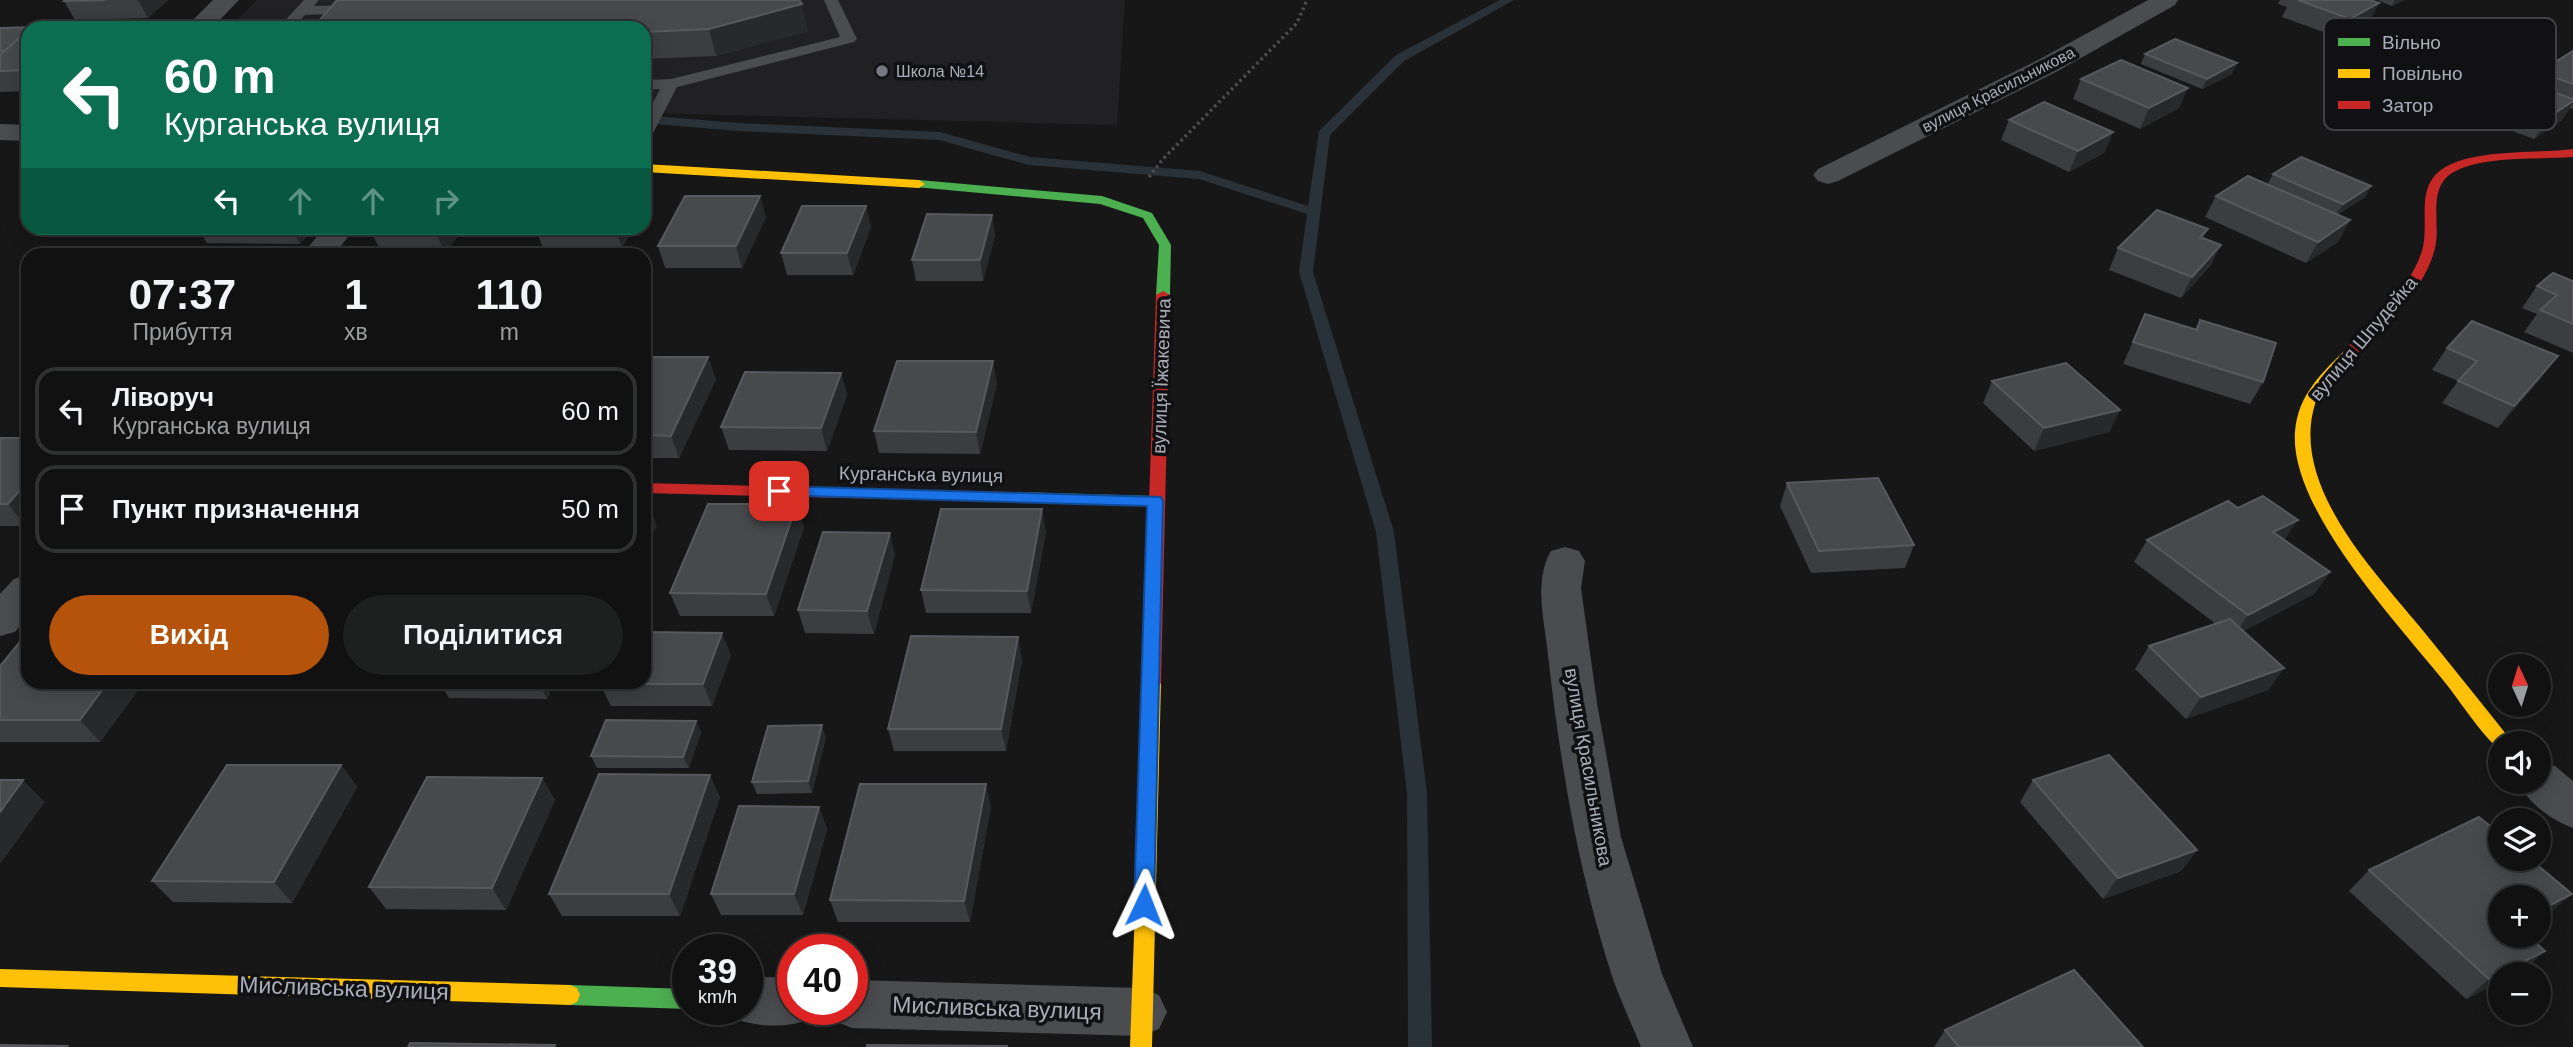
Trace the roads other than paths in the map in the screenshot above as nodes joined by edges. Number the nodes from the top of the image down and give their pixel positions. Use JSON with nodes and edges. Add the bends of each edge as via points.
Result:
{"nodes":[{"id":1,"x":227,"y":0,"type":"edge"},
{"id":2,"x":831,"y":0,"type":"edge"},
{"id":3,"x":2166,"y":0,"type":"edge"},
{"id":4,"x":307,"y":6,"type":"edge"},
{"id":5,"x":370,"y":8,"type":"edge"},
{"id":6,"x":205,"y":21,"type":"edge"},
{"id":7,"x":292,"y":21,"type":"edge"},
{"id":8,"x":671,"y":84,"type":"junction"},
{"id":9,"x":651,"y":85,"type":"edge"},
{"id":10,"x":651,"y":121,"type":"edge"},
{"id":11,"x":0,"y":132,"type":"edge"},
{"id":12,"x":21,"y":134,"type":"edge"},
{"id":13,"x":2573,"y":153,"type":"edge"},
{"id":14,"x":651,"y":168,"type":"edge"},
{"id":15,"x":1828,"y":175,"type":"dead end"},
{"id":16,"x":651,"y":488,"type":"edge"},
{"id":17,"x":1155,"y":501,"type":"junction"},
{"id":18,"x":1565,"y":561,"type":"dead end"},
{"id":19,"x":21,"y":597,"type":"edge"},
{"id":20,"x":0,"y":621,"type":"edge"},
{"id":21,"x":2494,"y":731,"type":"edge"},
{"id":22,"x":2551,"y":790,"type":"edge"},
{"id":23,"x":2573,"y":809,"type":"edge"},
{"id":24,"x":0,"y":978,"type":"edge"},
{"id":25,"x":672,"y":999,"type":"edge"},
{"id":26,"x":868,"y":1004,"type":"edge"},
{"id":27,"x":1141,"y":1030,"type":"edge"},
{"id":28,"x":1667,"y":1047,"type":"edge"}],
"edges":[{"from":1,"to":6,"type":"street"},
{"from":2,"to":8,"type":"lane","via":[[849,39]]},
{"from":3,"to":15,"type":"street","name":"вулиця Красильникова","via":[[2047,66]]},
{"from":4,"to":5,"type":"lane"},
{"from":4,"to":7,"type":"lane"},
{"from":8,"to":9,"type":"lane"},
{"from":8,"to":10,"type":"lane"},
{"from":11,"to":12,"type":"street"},
{"from":13,"to":21,"type":"street","name":"вулиця Шпудейка","via":[[2445,171],[2434,186],[2429,248],[2418,274],[2318,386],[2307,405],[2302,445],[2316,494],[2346,547]]},
{"from":14,"to":17,"type":"street","name":"вулиця Їжакевича","via":[[989,188],[1102,200],[1148,216],[1164,245]]},
{"from":16,"to":17,"type":"street","name":"Курганська вулиця"},
{"from":17,"to":27,"type":"street","name":"вулиця Їжакевича"},
{"from":18,"to":28,"type":"street","name":"вулиця Красильникова","via":[[1561,588],[1598,837],[1637,974]]},
{"from":19,"to":20,"type":"street"},
{"from":22,"to":23,"type":"street"},
{"from":24,"to":25,"type":"street","name":"Мисливська вулиця"},
{"from":26,"to":27,"type":"street","name":"Мисливська вулиця"}]}
